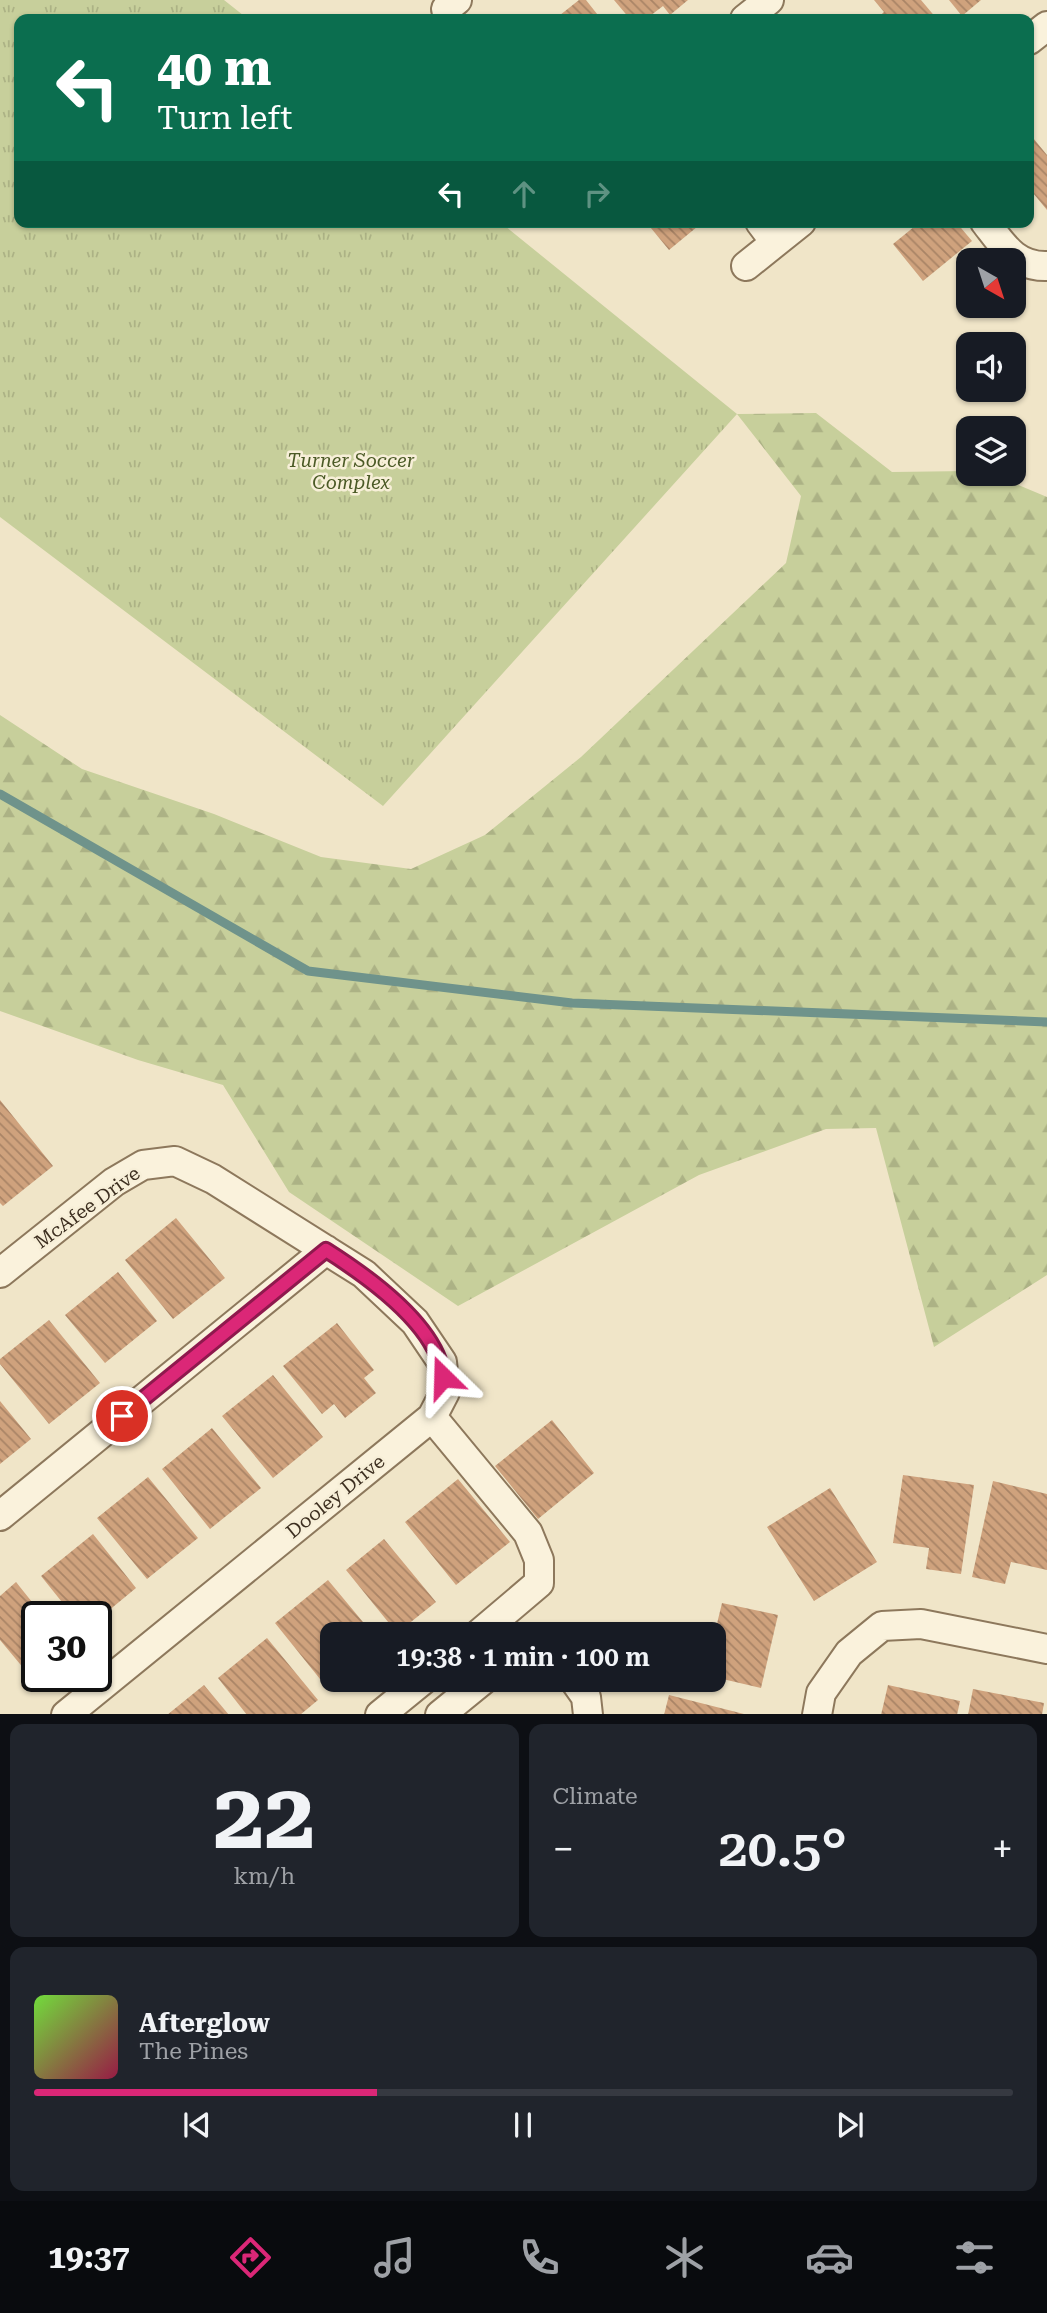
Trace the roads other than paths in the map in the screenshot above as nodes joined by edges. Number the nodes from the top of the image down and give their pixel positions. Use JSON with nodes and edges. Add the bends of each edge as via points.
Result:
{"nodes":[{"id":1,"x":769,"y":0,"type":"edge"},
{"id":2,"x":751,"y":14,"type":"edge"},
{"id":3,"x":990,"y":228,"type":"edge"},
{"id":4,"x":767,"y":232,"type":"edge"},
{"id":5,"x":1047,"y":265,"type":"edge"},
{"id":6,"x":746,"y":266,"type":"dead end"},
{"id":7,"x":326,"y":1250,"type":"junction"},
{"id":8,"x":5,"y":1258,"type":"edge"},
{"id":9,"x":432,"y":1418,"type":"junction"},
{"id":10,"x":0,"y":1516,"type":"edge"},
{"id":11,"x":494,"y":1622,"type":"edge"},
{"id":12,"x":1047,"y":1649,"type":"edge"},
{"id":13,"x":408,"y":1692,"type":"edge"},
{"id":14,"x":468,"y":1692,"type":"edge"},
{"id":15,"x":582,"y":1692,"type":"edge"},
{"id":16,"x":66,"y":1714,"type":"edge"},
{"id":17,"x":380,"y":1714,"type":"edge"},
{"id":18,"x":440,"y":1714,"type":"edge"},
{"id":19,"x":589,"y":1714,"type":"edge"},
{"id":20,"x":817,"y":1714,"type":"edge"}],
"edges":[{"from":1,"to":2,"type":"street"},
{"from":3,"to":5,"type":"street","via":[[1013,257],[1030,266]]},
{"from":4,"to":6,"type":"street"},
{"from":7,"to":8,"type":"street","name":"McAfee Drive","via":[[213,1179],[175,1161],[143,1165]]},
{"from":7,"to":9,"type":"street","name":"Dooley Drive","via":[[364,1274],[415,1322],[442,1362],[445,1392]]},
{"from":7,"to":10,"type":"street"},
{"from":9,"to":11,"type":"street","via":[[528,1532],[539,1560],[539,1583]]},
{"from":9,"to":16,"type":"street","name":"Dooley Drive"},
{"from":12,"to":20,"type":"street","via":[[922,1624],[882,1626],[849,1653],[821,1693]]},
{"from":13,"to":17,"type":"street"},
{"from":14,"to":18,"type":"street"},
{"from":15,"to":19,"type":"street"}]}
